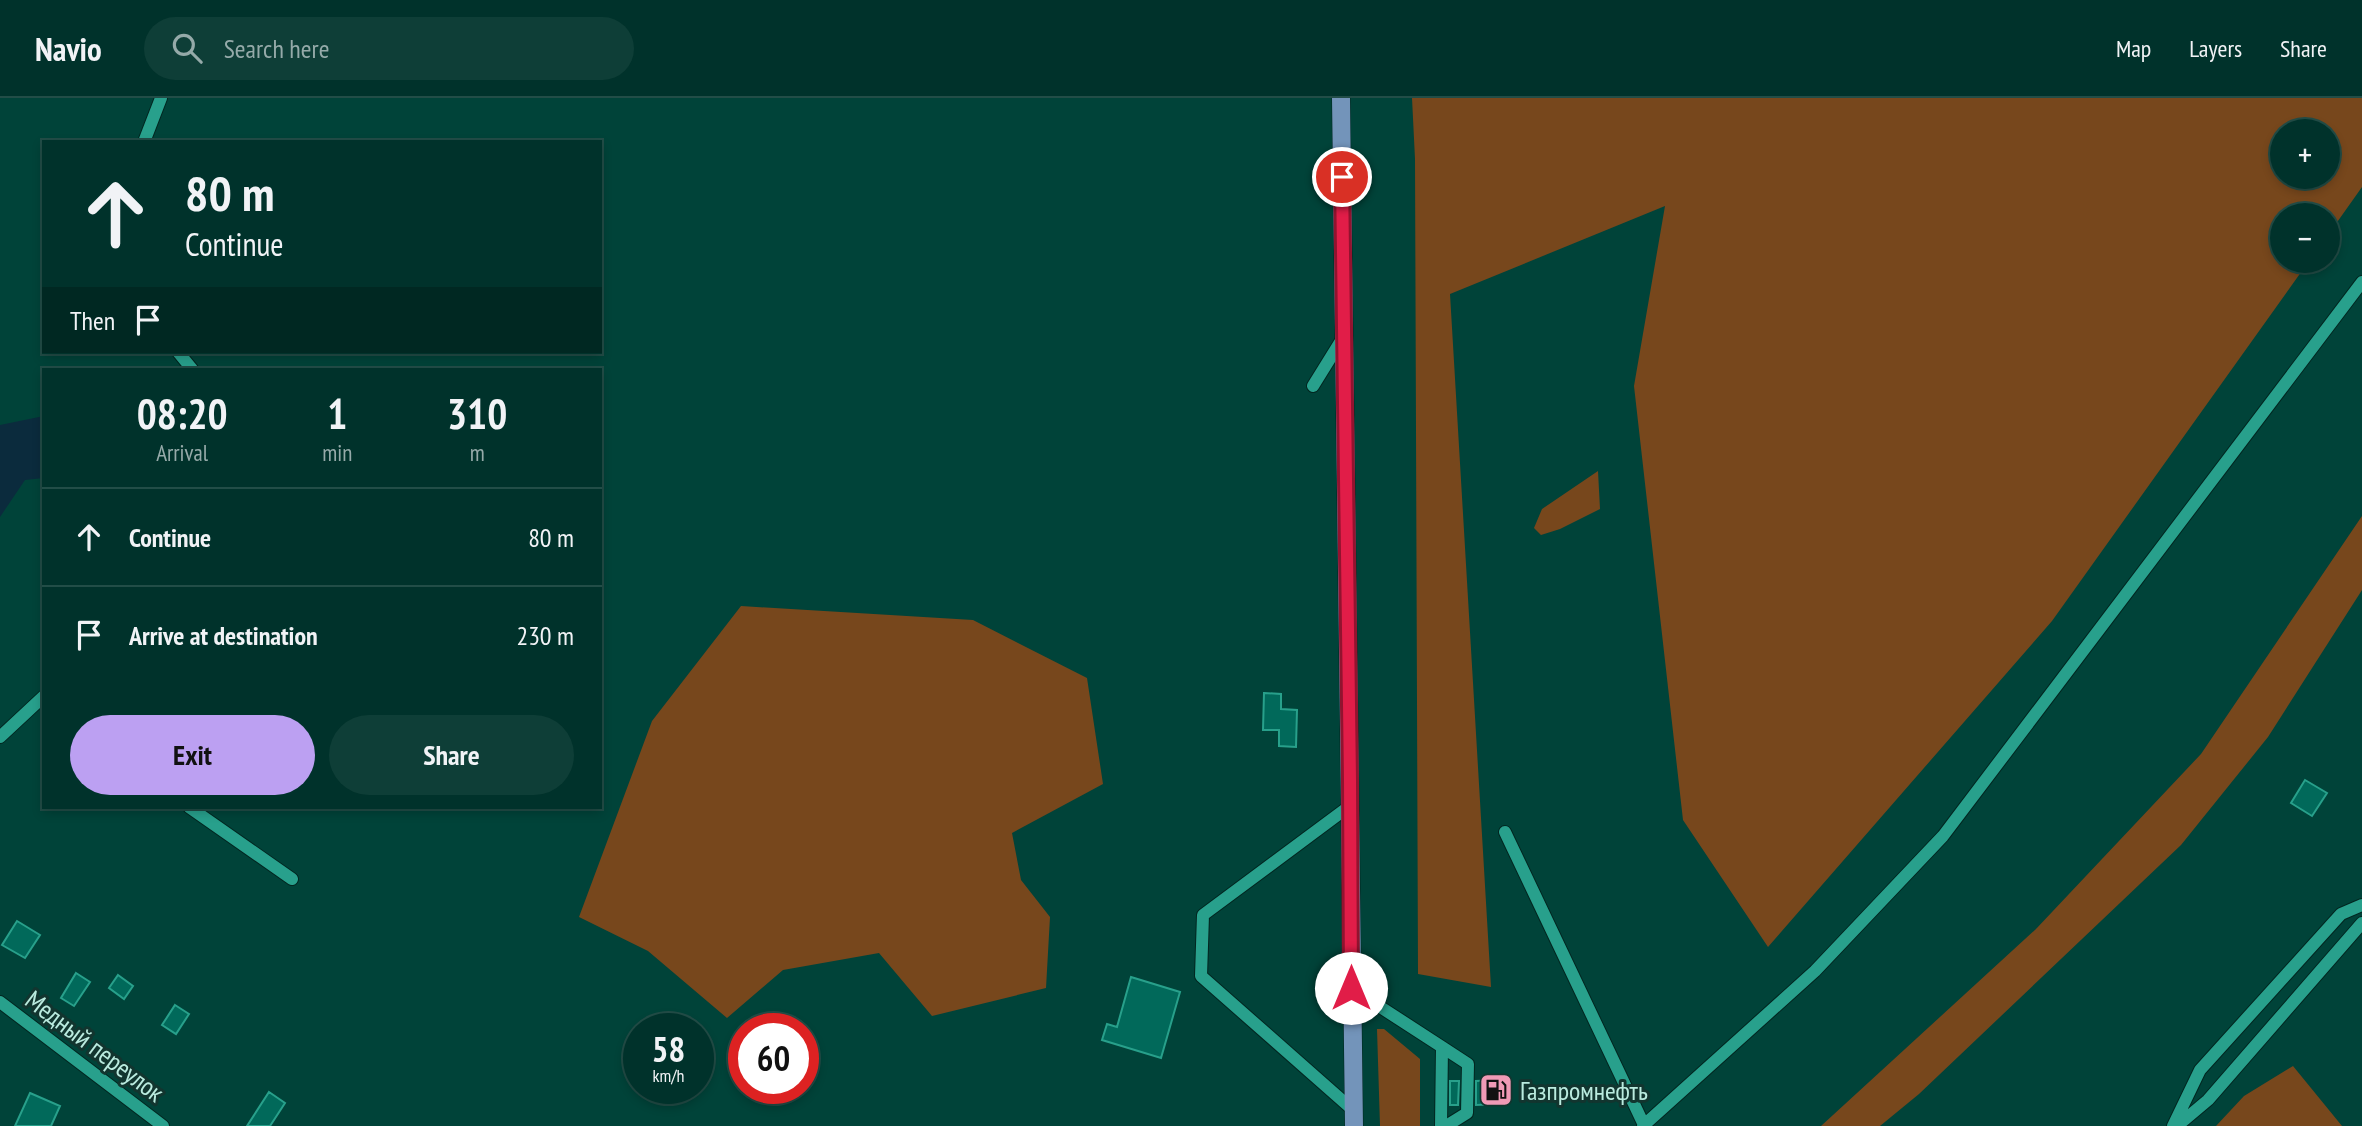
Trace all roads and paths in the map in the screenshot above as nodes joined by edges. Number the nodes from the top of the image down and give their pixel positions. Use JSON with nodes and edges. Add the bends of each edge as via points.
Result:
{"nodes":[{"id":1,"x":161,"y":98,"type":"edge"},
{"id":2,"x":1341,"y":98,"type":"edge"},
{"id":3,"x":145,"y":140,"type":"edge"},
{"id":4,"x":2362,"y":282,"type":"edge"},
{"id":5,"x":1345,"y":335,"type":"junction"},
{"id":6,"x":179,"y":354,"type":"edge"},
{"id":7,"x":191,"y":368,"type":"edge"},
{"id":8,"x":1313,"y":386,"type":"dead end"},
{"id":9,"x":42,"y":701,"type":"edge"},
{"id":10,"x":0,"y":737,"type":"edge"},
{"id":11,"x":1351,"y":805,"type":"junction"},
{"id":12,"x":192,"y":809,"type":"edge"},
{"id":13,"x":1505,"y":832,"type":"dead end"},
{"id":14,"x":292,"y":878,"type":"dead end"},
{"id":15,"x":2362,"y":905,"type":"edge"},
{"id":16,"x":2362,"y":923,"type":"edge"},
{"id":17,"x":1351,"y":988,"type":"junction"},
{"id":18,"x":0,"y":1002,"type":"edge"},
{"id":19,"x":1442,"y":1046,"type":"junction"},
{"id":20,"x":1353,"y":1118,"type":"edge"},
{"id":21,"x":163,"y":1126,"type":"edge"},
{"id":22,"x":1443,"y":1126,"type":"edge"},
{"id":23,"x":1643,"y":1126,"type":"edge"},
{"id":24,"x":2175,"y":1126,"type":"edge"}],
"edges":[{"from":1,"to":3,"type":"street"},
{"from":2,"to":5,"type":"main road"},
{"from":4,"to":23,"type":"street","via":[[1943,836],[1815,971]]},
{"from":5,"to":8,"type":"street"},
{"from":5,"to":11,"type":"main road"},
{"from":6,"to":7,"type":"street"},
{"from":9,"to":10,"type":"street"},
{"from":11,"to":17,"type":"main road"},
{"from":11,"to":20,"type":"street","via":[[1203,915],[1200,976]]},
{"from":12,"to":14,"type":"street"},
{"from":13,"to":23,"type":"street"},
{"from":15,"to":24,"type":"street","via":[[2341,914],[2200,1070]]},
{"from":16,"to":24,"type":"street","via":[[2208,1100]]},
{"from":17,"to":19,"type":"street"},
{"from":17,"to":20,"type":"main road"},
{"from":18,"to":21,"type":"street","name":"Медный переулок"},
{"from":19,"to":22,"type":"street"},
{"from":19,"to":22,"type":"street","via":[[1468,1063],[1468,1113]]}]}
